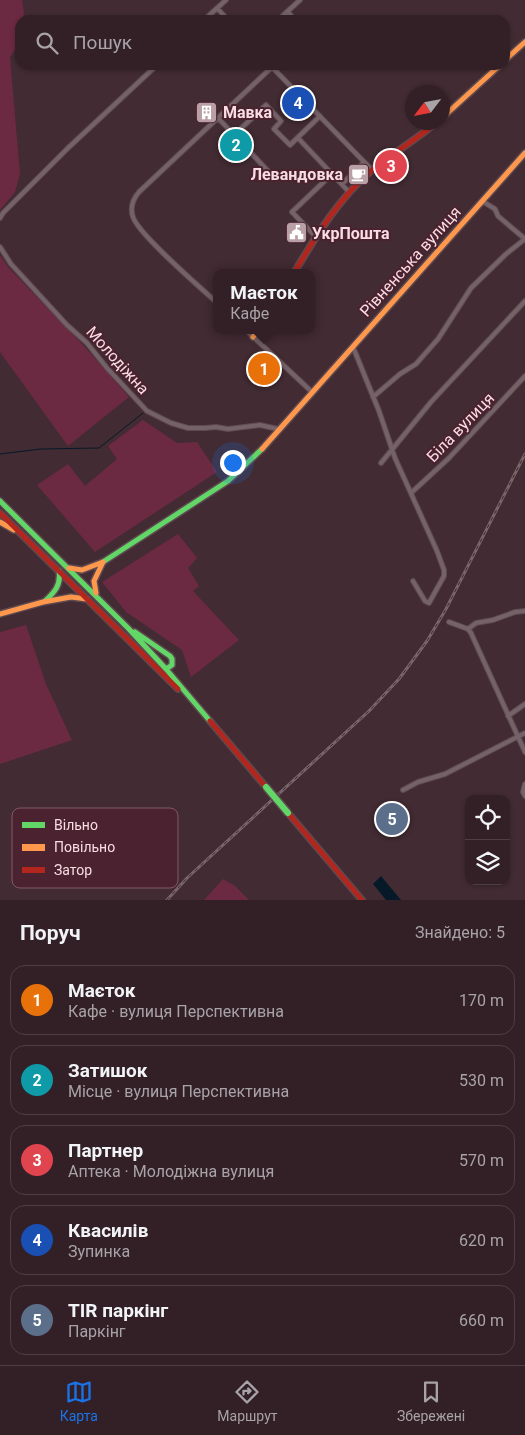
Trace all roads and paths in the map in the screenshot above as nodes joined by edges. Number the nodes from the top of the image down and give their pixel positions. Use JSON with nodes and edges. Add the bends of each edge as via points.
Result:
{"nodes":[{"id":1,"x":226,"y":0,"type":"edge"},
{"id":2,"x":300,"y":0,"type":"edge"},
{"id":3,"x":217,"y":8,"type":"junction"},
{"id":4,"x":288,"y":12,"type":"junction"},
{"id":5,"x":209,"y":15,"type":"edge"},
{"id":6,"x":223,"y":15,"type":"edge"},
{"id":7,"x":284,"y":15,"type":"edge"},
{"id":8,"x":291,"y":15,"type":"edge"},
{"id":9,"x":525,"y":42,"type":"edge"},
{"id":10,"x":510,"y":56,"type":"edge"},
{"id":11,"x":152,"y":70,"type":"edge"},
{"id":12,"x":267,"y":70,"type":"edge"},
{"id":13,"x":275,"y":70,"type":"edge"},
{"id":14,"x":495,"y":70,"type":"edge"},
{"id":15,"x":450,"y":111,"type":"edge"},
{"id":16,"x":320,"y":116,"type":"junction"},
{"id":17,"x":218,"y":118,"type":"junction"},
{"id":18,"x":429,"y":130,"type":"edge"},
{"id":19,"x":234,"y":135,"type":"junction"},
{"id":20,"x":298,"y":138,"type":"junction"},
{"id":21,"x":525,"y":153,"type":"edge"},
{"id":22,"x":364,"y":162,"type":"junction"},
{"id":23,"x":372,"y":170,"type":"junction"},
{"id":24,"x":332,"y":174,"type":"junction"},
{"id":25,"x":263,"y":178,"type":"dead end"},
{"id":26,"x":342,"y":184,"type":"junction"},
{"id":27,"x":349,"y":192,"type":"junction"},
{"id":28,"x":482,"y":201,"type":"junction"},
{"id":29,"x":0,"y":218,"type":"edge"},
{"id":30,"x":316,"y":237,"type":"junction"},
{"id":31,"x":0,"y":247,"type":"edge"},
{"id":32,"x":296,"y":269,"type":"edge"},
{"id":33,"x":213,"y":299,"type":"edge"},
{"id":34,"x":525,"y":301,"type":"edge"},
{"id":35,"x":251,"y":334,"type":"edge"},
{"id":36,"x":256,"y":334,"type":"edge"},
{"id":37,"x":254,"y":337,"type":"junction"},
{"id":38,"x":352,"y":346,"type":"junction"},
{"id":39,"x":525,"y":376,"type":"edge"},
{"id":40,"x":314,"y":389,"type":"junction"},
{"id":41,"x":373,"y":397,"type":"junction"},
{"id":42,"x":278,"y":429,"type":"junction"},
{"id":43,"x":392,"y":449,"type":"junction"},
{"id":44,"x":381,"y":463,"type":"dead end"},
{"id":45,"x":411,"y":493,"type":"junction"},
{"id":46,"x":0,"y":501,"type":"edge"},
{"id":47,"x":0,"y":513,"type":"edge"},
{"id":48,"x":0,"y":522,"type":"edge"},
{"id":49,"x":23,"y":536,"type":"junction"},
{"id":50,"x":59,"y":560,"type":"junction"},
{"id":51,"x":103,"y":562,"type":"junction"},
{"id":52,"x":58,"y":570,"type":"junction"},
{"id":53,"x":413,"y":581,"type":"dead end"},
{"id":54,"x":98,"y":598,"type":"junction"},
{"id":55,"x":87,"y":599,"type":"junction"},
{"id":56,"x":43,"y":602,"type":"junction"},
{"id":57,"x":525,"y":611,"type":"edge"},
{"id":58,"x":0,"y":614,"type":"edge"},
{"id":59,"x":449,"y":622,"type":"dead end"},
{"id":60,"x":128,"y":628,"type":"junction"},
{"id":61,"x":468,"y":629,"type":"junction"},
{"id":62,"x":154,"y":665,"type":"junction"},
{"id":63,"x":166,"y":669,"type":"junction"},
{"id":64,"x":525,"y":704,"type":"edge"},
{"id":65,"x":508,"y":716,"type":"junction"},
{"id":66,"x":208,"y":718,"type":"junction"},
{"id":67,"x":525,"y":733,"type":"edge"},
{"id":68,"x":518,"y":736,"type":"junction"},
{"id":69,"x":525,"y":752,"type":"edge"},
{"id":70,"x":525,"y":784,"type":"edge"},
{"id":71,"x":403,"y":790,"type":"dead end"},
{"id":72,"x":525,"y":796,"type":"edge"},
{"id":73,"x":362,"y":900,"type":"edge"}],
"edges":[{"from":1,"to":3,"type":"street"},
{"from":2,"to":4,"type":"street"},
{"from":3,"to":5,"type":"street"},
{"from":3,"to":6,"type":"street"},
{"from":4,"to":7,"type":"street"},
{"from":4,"to":8,"type":"street"},
{"from":9,"to":10,"type":"main road"},
{"from":11,"to":29,"type":"street","via":[[62,154]]},
{"from":12,"to":17,"type":"street"},
{"from":13,"to":16,"type":"street"},
{"from":14,"to":15,"type":"main road"},
{"from":16,"to":20,"type":"street"},
{"from":16,"to":22,"type":"street"},
{"from":17,"to":19,"type":"street"},
{"from":17,"to":33,"type":"street","via":[[139,192],[132,207],[133,218],[147,236]]},
{"from":18,"to":23,"type":"main road"},
{"from":19,"to":20,"type":"street","via":[[266,104],[281,121],[274,129],[290,145]]},
{"from":19,"to":25,"type":"street","via":[[269,172]]},
{"from":20,"to":24,"type":"street"},
{"from":21,"to":28,"type":"main road","name":"Рівненська вулиця"},
{"from":22,"to":23,"type":"street"},
{"from":22,"to":26,"type":"street"},
{"from":23,"to":27,"type":"main road"},
{"from":24,"to":26,"type":"street"},
{"from":24,"to":30,"type":"street","via":[[292,212]]},
{"from":26,"to":27,"type":"street"},
{"from":27,"to":30,"type":"main road"},
{"from":28,"to":38,"type":"main road","name":"Рівненська вулиця"},
{"from":28,"to":41,"type":"street","via":[[495,209],[498,216],[525,239],[471,288],[438,339],[416,364]]},
{"from":30,"to":32,"type":"main road"},
{"from":31,"to":42,"type":"street","name":"Молодіжна","via":[[11,264],[147,411],[188,428],[216,426],[228,429],[260,425]]},
{"from":34,"to":43,"type":"street"},
{"from":35,"to":37,"type":"street"},
{"from":36,"to":37,"type":"main road"},
{"from":37,"to":40,"type":"street"},
{"from":38,"to":40,"type":"main road","name":"Рівненська вулиця"},
{"from":38,"to":41,"type":"street"},
{"from":39,"to":45,"type":"street","name":"Біла вулиця","via":[[449,458]]},
{"from":40,"to":42,"type":"main road","name":"Рівненська вулиця"},
{"from":41,"to":43,"type":"street"},
{"from":42,"to":51,"type":"main road","name":"Рівненська вулиця","via":[[253,460],[228,481]]},
{"from":43,"to":44,"type":"street"},
{"from":43,"to":45,"type":"street"},
{"from":45,"to":53,"type":"street","via":[[444,570],[444,576],[429,602],[425,601]]},
{"from":46,"to":50,"type":"main road"},
{"from":47,"to":49,"type":"main road"},
{"from":48,"to":49,"type":"main road"},
{"from":49,"to":52,"type":"main road"},
{"from":50,"to":51,"type":"main road","name":"Рівненська вулиця","via":[[76,571]]},
{"from":50,"to":54,"type":"main road"},
{"from":51,"to":54,"type":"main road","via":[[92,583]]},
{"from":52,"to":55,"type":"main road"},
{"from":52,"to":56,"type":"main road","via":[[58,588]]},
{"from":54,"to":60,"type":"main road"},
{"from":55,"to":56,"type":"main road","via":[[71,597]]},
{"from":55,"to":62,"type":"main road"},
{"from":56,"to":58,"type":"main road"},
{"from":57,"to":61,"type":"street","via":[[476,622]]},
{"from":59,"to":61,"type":"street"},
{"from":60,"to":63,"type":"main road"},
{"from":60,"to":63,"type":"main road","via":[[170,656],[172,665]]},
{"from":61,"to":65,"type":"street"},
{"from":62,"to":63,"type":"main road"},
{"from":62,"to":66,"type":"main road"},
{"from":63,"to":66,"type":"main road"},
{"from":64,"to":65,"type":"street"},
{"from":65,"to":68,"type":"street"},
{"from":66,"to":73,"type":"main road","bridge":true},
{"from":67,"to":68,"type":"street"},
{"from":68,"to":69,"type":"street"},
{"from":68,"to":71,"type":"street","via":[[445,774]]},
{"from":70,"to":72,"type":"street"}]}
